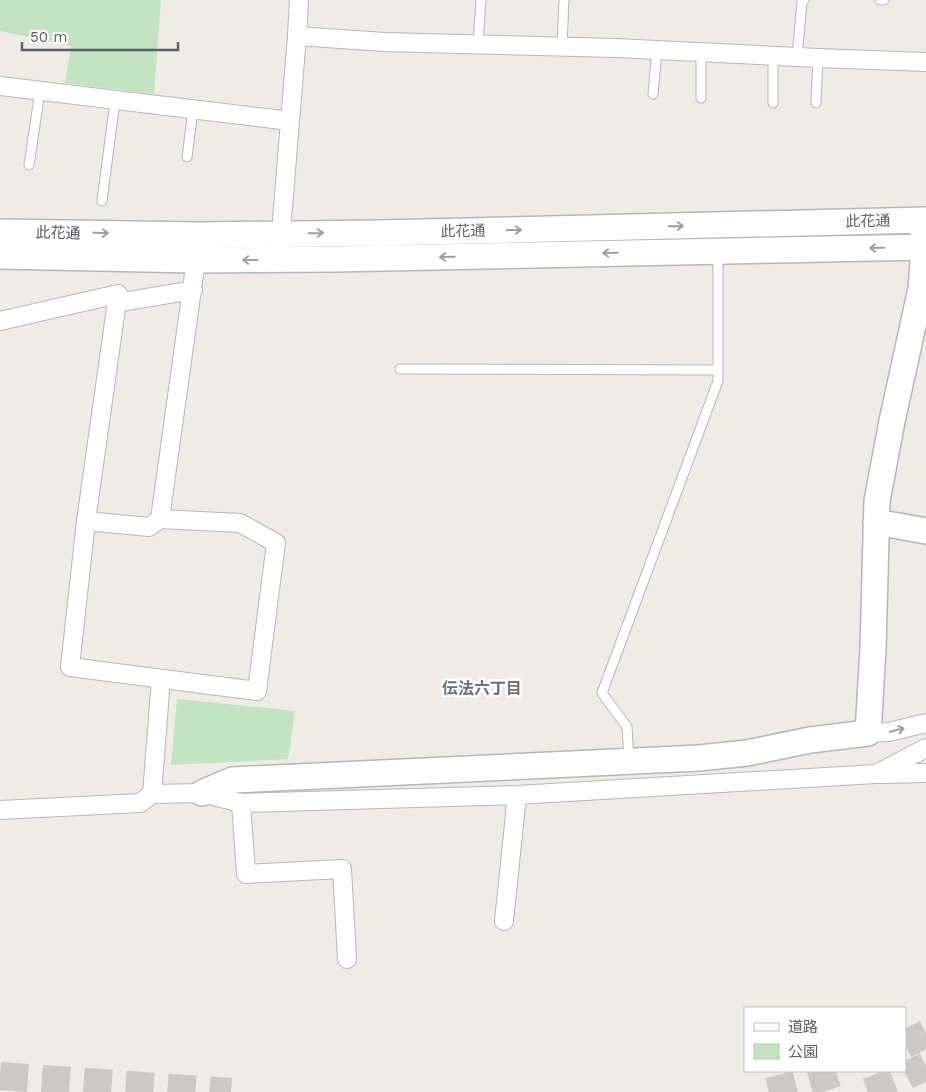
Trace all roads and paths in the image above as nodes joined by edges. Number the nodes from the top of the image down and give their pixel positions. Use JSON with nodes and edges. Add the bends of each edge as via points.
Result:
{"nodes":[{"id":1,"x":299,"y":0,"type":"edge"},
{"id":2,"x":481,"y":0,"type":"edge"},
{"id":3,"x":564,"y":0,"type":"edge"},
{"id":4,"x":804,"y":0,"type":"edge"},
{"id":5,"x":298,"y":36,"type":"junction"},
{"id":6,"x":478,"y":44,"type":"junction"},
{"id":7,"x":562,"y":46,"type":"junction"},
{"id":8,"x":657,"y":50,"type":"junction"},
{"id":9,"x":701,"y":52,"type":"junction"},
{"id":10,"x":773,"y":56,"type":"junction"},
{"id":11,"x":797,"y":57,"type":"junction"},
{"id":12,"x":818,"y":58,"type":"junction"},
{"id":13,"x":926,"y":62,"type":"edge"},
{"id":14,"x":0,"y":86,"type":"edge"},
{"id":15,"x":40,"y":91,"type":"junction"},
{"id":16,"x":653,"y":94,"type":"dead end"},
{"id":17,"x":700,"y":98,"type":"dead end"},
{"id":18,"x":115,"y":100,"type":"junction"},
{"id":19,"x":773,"y":103,"type":"dead end"},
{"id":20,"x":816,"y":103,"type":"dead end"},
{"id":21,"x":193,"y":110,"type":"junction"},
{"id":22,"x":290,"y":121,"type":"junction"},
{"id":23,"x":187,"y":157,"type":"dead end"},
{"id":24,"x":29,"y":165,"type":"dead end"},
{"id":25,"x":102,"y":201,"type":"dead end"},
{"id":26,"x":925,"y":220,"type":"edge"},
{"id":27,"x":0,"y":232,"type":"edge"},
{"id":28,"x":281,"y":234,"type":"junction"},
{"id":29,"x":925,"y":247,"type":"edge"},
{"id":30,"x":718,"y":251,"type":"junction"},
{"id":31,"x":0,"y":256,"type":"edge"},
{"id":32,"x":196,"y":260,"type":"junction"},
{"id":33,"x":279,"y":260,"type":"junction"},
{"id":34,"x":192,"y":290,"type":"junction"},
{"id":35,"x":923,"y":290,"type":"edge"},
{"id":36,"x":116,"y":304,"type":"junction"},
{"id":37,"x":0,"y":321,"type":"edge"},
{"id":38,"x":400,"y":369,"type":"dead end"},
{"id":39,"x":718,"y":370,"type":"junction"},
{"id":40,"x":160,"y":519,"type":"junction"},
{"id":41,"x":86,"y":521,"type":"junction"},
{"id":42,"x":876,"y":522,"type":"junction"},
{"id":43,"x":926,"y":531,"type":"edge"},
{"id":44,"x":161,"y":679,"type":"junction"},
{"id":45,"x":926,"y":723,"type":"edge"},
{"id":46,"x":868,"y":733,"type":"junction"},
{"id":47,"x":926,"y":748,"type":"edge"},
{"id":48,"x":629,"y":761,"type":"junction"},
{"id":49,"x":926,"y":773,"type":"edge"},
{"id":50,"x":876,"y":774,"type":"junction"},
{"id":51,"x":202,"y":793,"type":"junction"},
{"id":52,"x":152,"y":794,"type":"junction"},
{"id":53,"x":517,"y":794,"type":"junction"},
{"id":54,"x":241,"y":803,"type":"junction"},
{"id":55,"x":0,"y":810,"type":"edge"},
{"id":56,"x":504,"y":920,"type":"dead end"},
{"id":57,"x":347,"y":959,"type":"dead end"}],
"edges":[{"from":1,"to":5,"type":"street"},
{"from":2,"to":6,"type":"lane"},
{"from":3,"to":7,"type":"lane"},
{"from":4,"to":11,"type":"lane"},
{"from":5,"to":6,"type":"street"},
{"from":5,"to":22,"type":"street"},
{"from":6,"to":7,"type":"street"},
{"from":7,"to":8,"type":"street"},
{"from":8,"to":9,"type":"street"},
{"from":8,"to":16,"type":"lane"},
{"from":9,"to":10,"type":"street"},
{"from":9,"to":17,"type":"lane"},
{"from":10,"to":11,"type":"street"},
{"from":10,"to":19,"type":"lane"},
{"from":11,"to":12,"type":"street"},
{"from":12,"to":13,"type":"street"},
{"from":12,"to":20,"type":"lane"},
{"from":14,"to":15,"type":"street"},
{"from":15,"to":18,"type":"street"},
{"from":15,"to":24,"type":"lane"},
{"from":18,"to":21,"type":"street"},
{"from":18,"to":25,"type":"lane"},
{"from":21,"to":22,"type":"street"},
{"from":21,"to":23,"type":"lane"},
{"from":22,"to":28,"type":"street"},
{"from":28,"to":26,"type":"street","name":"此花通","one_way":true},
{"from":26,"to":29,"type":"street"},
{"from":27,"to":28,"type":"street","name":"此花通","one_way":true},
{"from":28,"to":33,"type":"street"},
{"from":29,"to":30,"type":"street","name":"此花通","one_way":true},
{"from":29,"to":35,"type":"street"},
{"from":30,"to":33,"type":"street","name":"此花通","one_way":true},
{"from":30,"to":39,"type":"lane"},
{"from":31,"to":32,"type":"street","name":"此花通"},
{"from":33,"to":32,"type":"street","name":"此花通","one_way":true},
{"from":32,"to":34,"type":"street"},
{"from":34,"to":36,"type":"street"},
{"from":34,"to":40,"type":"street"},
{"from":35,"to":42,"type":"street","via":[[890,429]]},
{"from":36,"to":37,"type":"street","via":[[118,294]]},
{"from":36,"to":41,"type":"street"},
{"from":38,"to":39,"type":"lane"},
{"from":39,"to":48,"type":"lane","via":[[718,381],[602,693],[627,726]]},
{"from":40,"to":41,"type":"street","via":[[149,526]]},
{"from":40,"to":44,"type":"street","via":[[240,523],[276,543],[258,691]]},
{"from":41,"to":44,"type":"street","via":[[70,667]]},
{"from":42,"to":43,"type":"street"},
{"from":42,"to":46,"type":"street"},
{"from":44,"to":52,"type":"street"},
{"from":46,"to":45,"type":"street","one_way":true,"via":[[889,732]]},
{"from":46,"to":48,"type":"street","via":[[810,740],[747,753]]},
{"from":47,"to":50,"type":"street"},
{"from":48,"to":51,"type":"street","via":[[232,780]]},
{"from":49,"to":50,"type":"street"},
{"from":50,"to":53,"type":"street"},
{"from":51,"to":52,"type":"street"},
{"from":51,"to":54,"type":"street"},
{"from":52,"to":55,"type":"street","via":[[140,803]]},
{"from":53,"to":54,"type":"street"},
{"from":53,"to":56,"type":"street"},
{"from":54,"to":57,"type":"street","via":[[246,874],[342,869]]}]}
